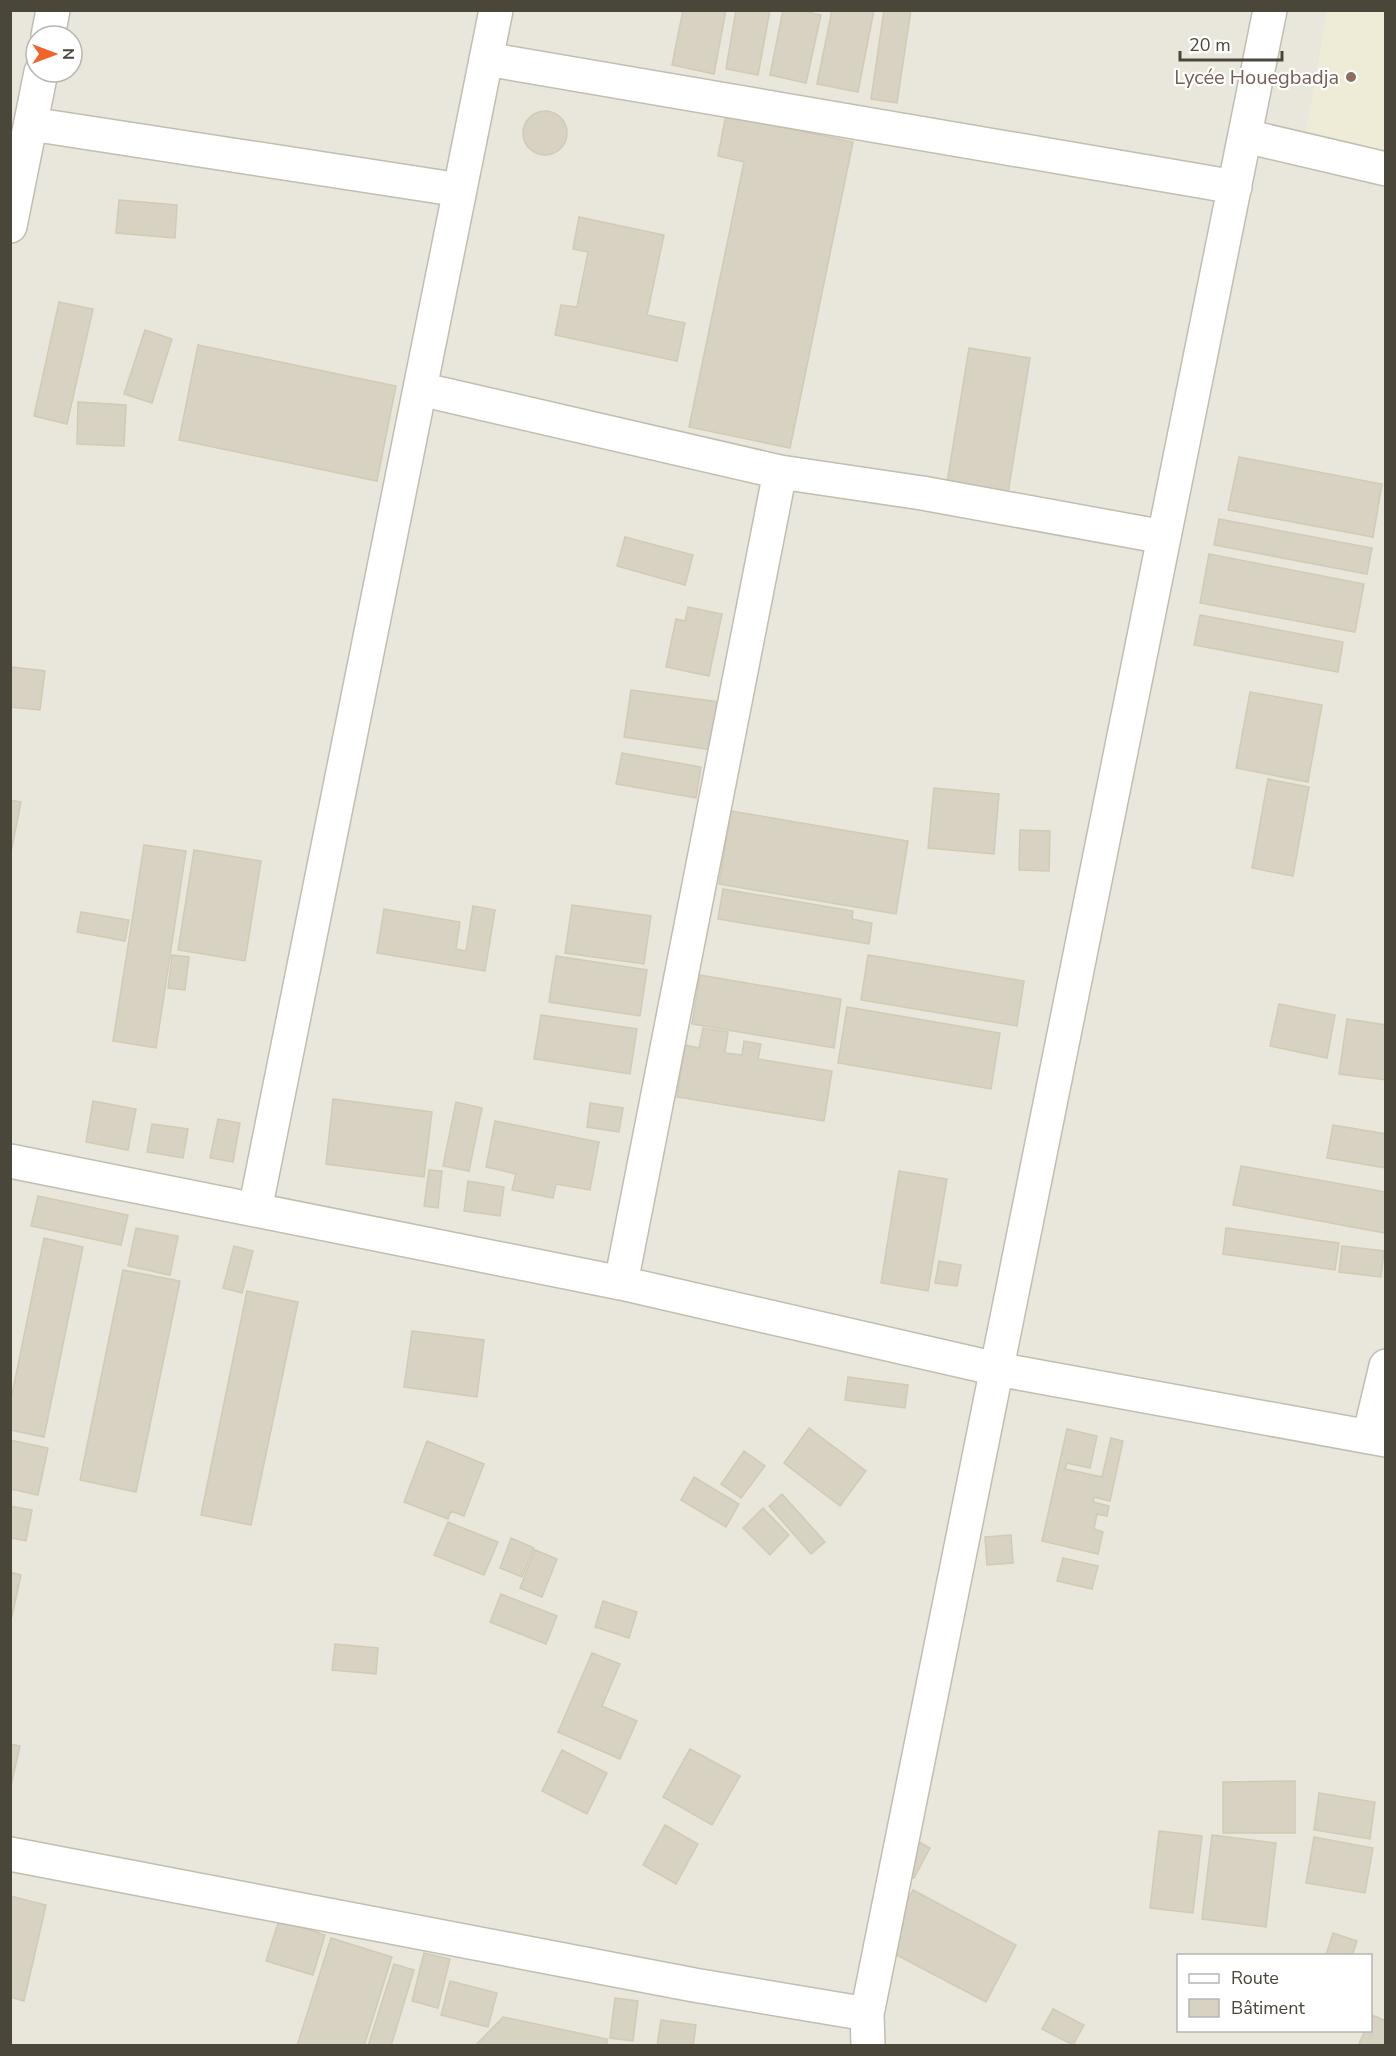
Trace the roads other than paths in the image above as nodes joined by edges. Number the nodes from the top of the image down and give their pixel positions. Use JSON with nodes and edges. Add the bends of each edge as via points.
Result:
{"nodes":[{"id":1,"x":495,"y":10,"type":"edge"},
{"id":2,"x":1270,"y":10,"type":"edge"},
{"id":3,"x":486,"y":59,"type":"junction"},
{"id":4,"x":39,"y":84,"type":"edge"},
{"id":5,"x":31,"y":124,"type":"junction"},
{"id":6,"x":1245,"y":136,"type":"junction"},
{"id":7,"x":1386,"y":169,"type":"edge"},
{"id":8,"x":1235,"y":187,"type":"junction"},
{"id":9,"x":460,"y":190,"type":"junction"},
{"id":10,"x":10,"y":226,"type":"edge"},
{"id":11,"x":420,"y":389,"type":"junction"},
{"id":12,"x":780,"y":472,"type":"junction"},
{"id":13,"x":1164,"y":537,"type":"junction"},
{"id":14,"x":10,"y":1161,"type":"edge"},
{"id":15,"x":255,"y":1210,"type":"junction"},
{"id":16,"x":621,"y":1283,"type":"junction"},
{"id":17,"x":1386,"y":1366,"type":"edge"},
{"id":18,"x":997,"y":1369,"type":"junction"},
{"id":19,"x":1377,"y":1438,"type":"edge"},
{"id":20,"x":10,"y":1854,"type":"edge"},
{"id":21,"x":868,"y":2030,"type":"edge"}],
"edges":[{"from":1,"to":3,"type":"street"},
{"from":2,"to":6,"type":"street"},
{"from":3,"to":8,"type":"street"},
{"from":3,"to":9,"type":"street"},
{"from":4,"to":5,"type":"street"},
{"from":5,"to":9,"type":"street"},
{"from":5,"to":10,"type":"street"},
{"from":6,"to":7,"type":"street"},
{"from":6,"to":8,"type":"street"},
{"from":8,"to":13,"type":"street"},
{"from":9,"to":11,"type":"street"},
{"from":11,"to":12,"type":"street"},
{"from":11,"to":15,"type":"street"},
{"from":12,"to":13,"type":"street"},
{"from":12,"to":16,"type":"street"},
{"from":13,"to":18,"type":"street"},
{"from":14,"to":15,"type":"street"},
{"from":15,"to":16,"type":"street"},
{"from":16,"to":18,"type":"street"},
{"from":17,"to":19,"type":"street"},
{"from":18,"to":19,"type":"street"},
{"from":18,"to":21,"type":"street"},
{"from":20,"to":21,"type":"street","via":[[694,1985]]}]}
